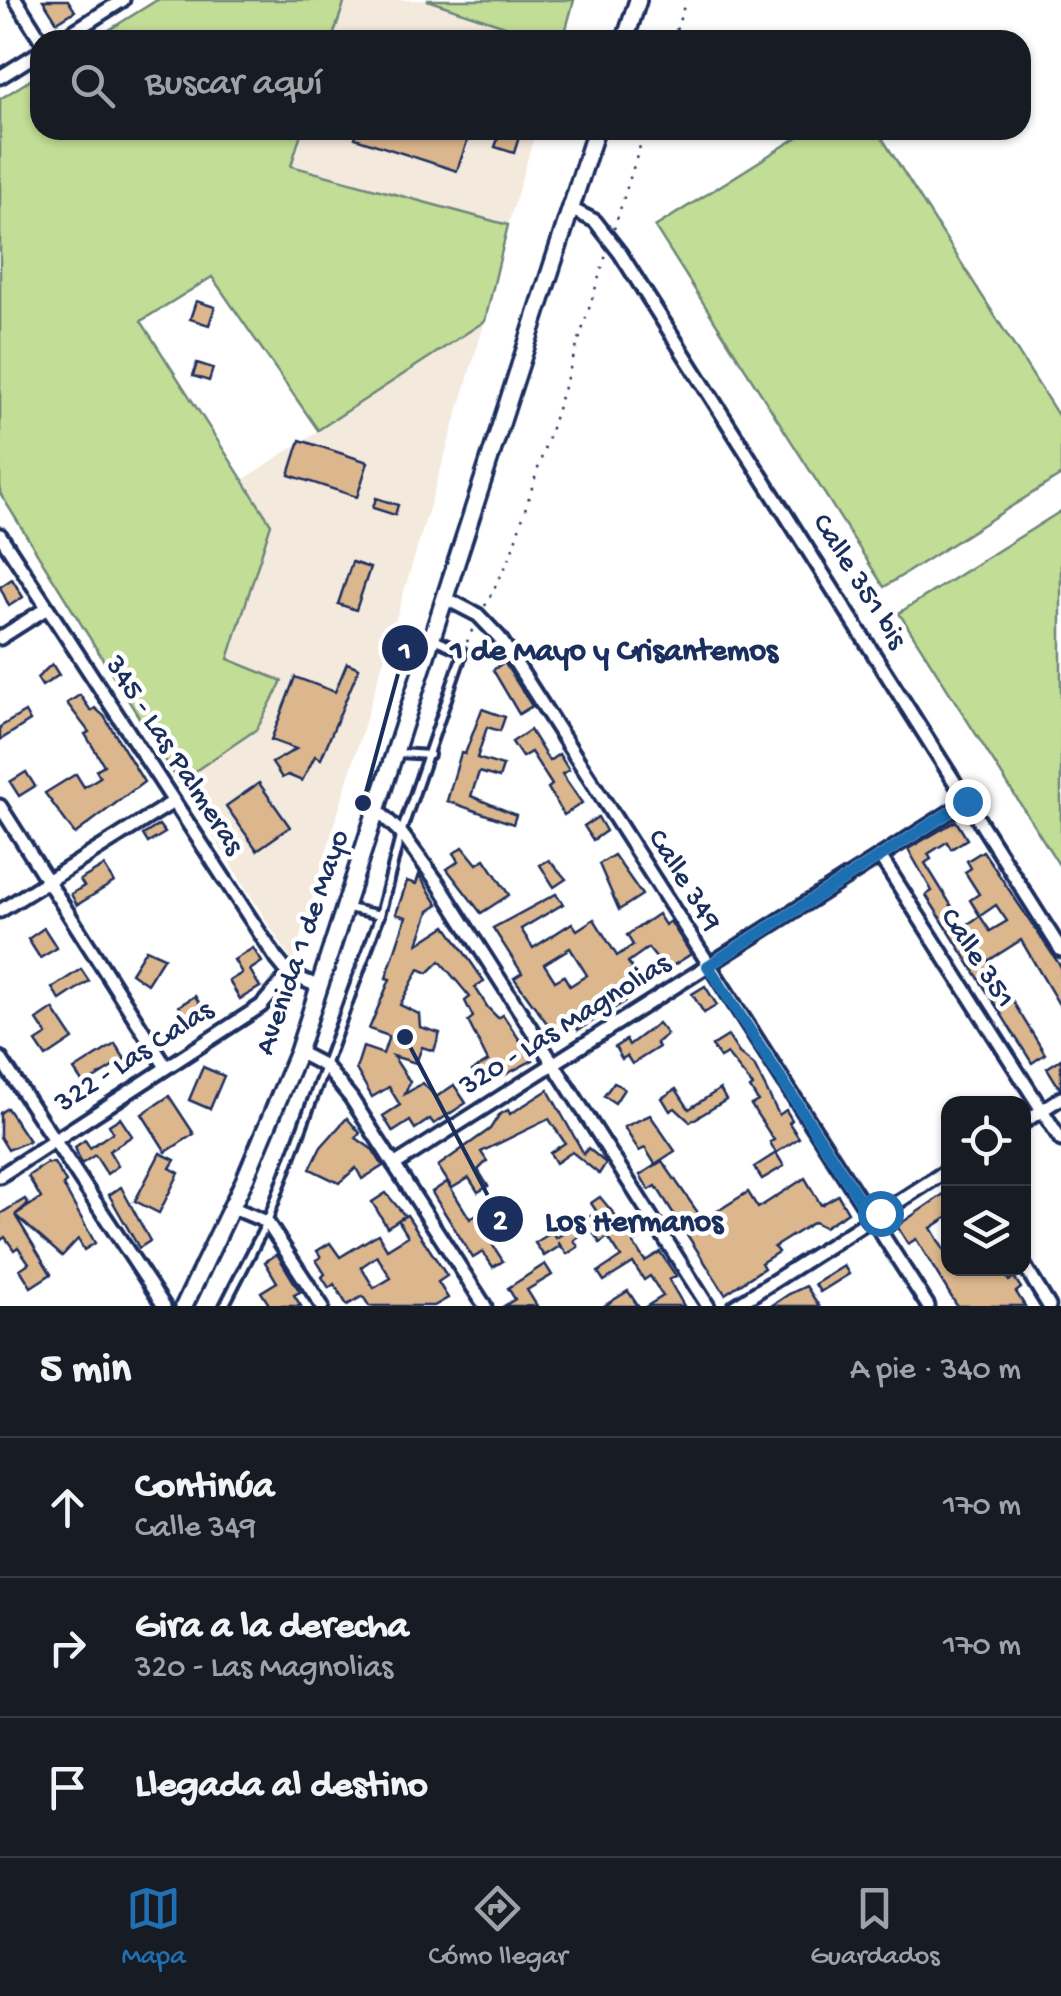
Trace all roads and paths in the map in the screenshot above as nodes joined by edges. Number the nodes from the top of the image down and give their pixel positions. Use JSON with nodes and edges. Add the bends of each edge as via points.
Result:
{"nodes":[{"id":1,"x":16,"y":0,"type":"edge"},
{"id":2,"x":123,"y":0,"type":"edge"},
{"id":3,"x":638,"y":0,"type":"edge"},
{"id":4,"x":686,"y":0,"type":"edge"},
{"id":5,"x":35,"y":30,"type":"edge"},
{"id":6,"x":76,"y":30,"type":"edge"},
{"id":7,"x":628,"y":30,"type":"edge"},
{"id":8,"x":676,"y":30,"type":"edge"},
{"id":9,"x":30,"y":58,"type":"edge"},
{"id":10,"x":0,"y":77,"type":"edge"},
{"id":11,"x":593,"y":140,"type":"edge"},
{"id":12,"x":642,"y":140,"type":"edge"},
{"id":13,"x":571,"y":208,"type":"junction"},
{"id":14,"x":610,"y":242,"type":"junction"},
{"id":15,"x":0,"y":535,"type":"edge"},
{"id":16,"x":447,"y":599,"type":"junction"},
{"id":17,"x":47,"y":608,"type":"junction"},
{"id":18,"x":478,"y":615,"type":"junction"},
{"id":19,"x":0,"y":638,"type":"edge"},
{"id":20,"x":433,"y":638,"type":"junction"},
{"id":21,"x":463,"y":652,"type":"junction"},
{"id":22,"x":397,"y":752,"type":"junction"},
{"id":23,"x":430,"y":755,"type":"junction"},
{"id":24,"x":967,"y":801,"type":"junction"},
{"id":25,"x":173,"y":802,"type":"junction"},
{"id":26,"x":0,"y":806,"type":"edge"},
{"id":27,"x":378,"y":811,"type":"junction"},
{"id":28,"x":401,"y":833,"type":"junction"},
{"id":29,"x":880,"y":856,"type":"junction"},
{"id":30,"x":47,"y":881,"type":"junction"},
{"id":31,"x":346,"y":908,"type":"junction"},
{"id":32,"x":0,"y":911,"type":"edge"},
{"id":33,"x":380,"y":915,"type":"junction"},
{"id":34,"x":1061,"y":950,"type":"edge"},
{"id":35,"x":708,"y":966,"type":"junction"},
{"id":36,"x":289,"y":974,"type":"junction"},
{"id":37,"x":320,"y":986,"type":"junction"},
{"id":38,"x":298,"y":1052,"type":"junction"},
{"id":39,"x":0,"y":1058,"type":"edge"},
{"id":40,"x":552,"y":1064,"type":"junction"},
{"id":41,"x":166,"y":1066,"type":"junction"},
{"id":42,"x":325,"y":1066,"type":"junction"},
{"id":43,"x":1061,"y":1098,"type":"edge"},
{"id":44,"x":1042,"y":1110,"type":"junction"},
{"id":45,"x":1031,"y":1117,"type":"edge"},
{"id":46,"x":1061,"y":1140,"type":"edge"},
{"id":47,"x":53,"y":1142,"type":"junction"},
{"id":48,"x":394,"y":1164,"type":"junction"},
{"id":49,"x":941,"y":1175,"type":"edge"},
{"id":50,"x":0,"y":1176,"type":"edge"},
{"id":51,"x":231,"y":1207,"type":"junction"},
{"id":52,"x":872,"y":1219,"type":"junction"},
{"id":53,"x":267,"y":1222,"type":"junction"},
{"id":54,"x":1031,"y":1276,"type":"edge"},
{"id":55,"x":164,"y":1306,"type":"edge"},
{"id":56,"x":184,"y":1306,"type":"edge"},
{"id":57,"x":224,"y":1306,"type":"edge"},
{"id":58,"x":322,"y":1306,"type":"edge"},
{"id":59,"x":484,"y":1306,"type":"edge"},
{"id":60,"x":708,"y":1306,"type":"edge"},
{"id":61,"x":735,"y":1306,"type":"edge"},
{"id":62,"x":928,"y":1306,"type":"edge"},
{"id":63,"x":1049,"y":1306,"type":"edge"}],
"edges":[{"from":1,"to":5,"type":"street"},
{"from":2,"to":6,"type":"street"},
{"from":3,"to":7,"type":"main road"},
{"from":4,"to":8,"type":"path"},
{"from":9,"to":10,"type":"street"},
{"from":11,"to":13,"type":"main road","name":"Avenida 1 de Mayo"},
{"from":12,"to":14,"type":"path"},
{"from":13,"to":14,"type":"street","name":"Calle 351 bis","via":[[596,222]]},
{"from":13,"to":16,"type":"main road","name":"Avenida 1 de Mayo"},
{"from":14,"to":18,"type":"path","via":[[509,560]]},
{"from":14,"to":24,"type":"street","name":"Calle 351 bis"},
{"from":15,"to":17,"type":"street","name":"345 - Las Palmeras"},
{"from":16,"to":18,"type":"street","name":"Calle 349"},
{"from":16,"to":20,"type":"main road","name":"Avenida 1 de Mayo"},
{"from":17,"to":19,"type":"street"},
{"from":17,"to":25,"type":"street","name":"345 - Las Palmeras"},
{"from":18,"to":21,"type":"path"},
{"from":18,"to":35,"type":"street","name":"Calle 349","via":[[499,637]]},
{"from":20,"to":21,"type":"lane"},
{"from":20,"to":22,"type":"main road","name":"Avenida 1 de Mayo"},
{"from":21,"to":23,"type":"lane"},
{"from":22,"to":23,"type":"lane"},
{"from":22,"to":27,"type":"main road","name":"Avenida 1 de Mayo"},
{"from":23,"to":28,"type":"lane"},
{"from":24,"to":29,"type":"street","name":"320 - Las Magnolias"},
{"from":24,"to":34,"type":"street","name":"Calle 351 bis"},
{"from":25,"to":30,"type":"street"},
{"from":25,"to":36,"type":"street","name":"345 - Las Palmeras"},
{"from":26,"to":30,"type":"street"},
{"from":27,"to":28,"type":"street"},
{"from":27,"to":31,"type":"main road","name":"Avenida 1 de Mayo"},
{"from":28,"to":33,"type":"lane"},
{"from":28,"to":40,"type":"street"},
{"from":29,"to":35,"type":"street","name":"320 - Las Magnolias"},
{"from":29,"to":44,"type":"street","name":"Calle 351"},
{"from":30,"to":32,"type":"street"},
{"from":30,"to":41,"type":"street"},
{"from":31,"to":33,"type":"lane"},
{"from":31,"to":37,"type":"main road","name":"Avenida 1 de Mayo"},
{"from":33,"to":42,"type":"lane"},
{"from":35,"to":40,"type":"street","name":"320 - Las Magnolias"},
{"from":35,"to":52,"type":"street","name":"Calle 349"},
{"from":36,"to":37,"type":"street"},
{"from":36,"to":41,"type":"street","name":"322 - Las Calas","via":[[261,1006]]},
{"from":37,"to":38,"type":"main road","name":"Avenida 1 de Mayo"},
{"from":38,"to":42,"type":"street"},
{"from":38,"to":51,"type":"main road","name":"Avenida 1 de Mayo"},
{"from":39,"to":47,"type":"street"},
{"from":40,"to":48,"type":"street","name":"320 - Las Magnolias"},
{"from":40,"to":60,"type":"street"},
{"from":41,"to":47,"type":"street","name":"322 - Las Calas"},
{"from":42,"to":48,"type":"street"},
{"from":42,"to":53,"type":"lane"},
{"from":43,"to":44,"type":"street"},
{"from":44,"to":45,"type":"street"},
{"from":44,"to":46,"type":"street","name":"Calle 351"},
{"from":47,"to":50,"type":"street","name":"322 - Las Calas"},
{"from":47,"to":55,"type":"street"},
{"from":48,"to":59,"type":"street"},
{"from":49,"to":52,"type":"street"},
{"from":51,"to":53,"type":"street"},
{"from":51,"to":56,"type":"main road","name":"Avenida 1 de Mayo"},
{"from":52,"to":61,"type":"street"},
{"from":52,"to":62,"type":"street","name":"Calle 349"},
{"from":53,"to":57,"type":"lane"},
{"from":53,"to":58,"type":"street"},
{"from":54,"to":63,"type":"street"}]}
